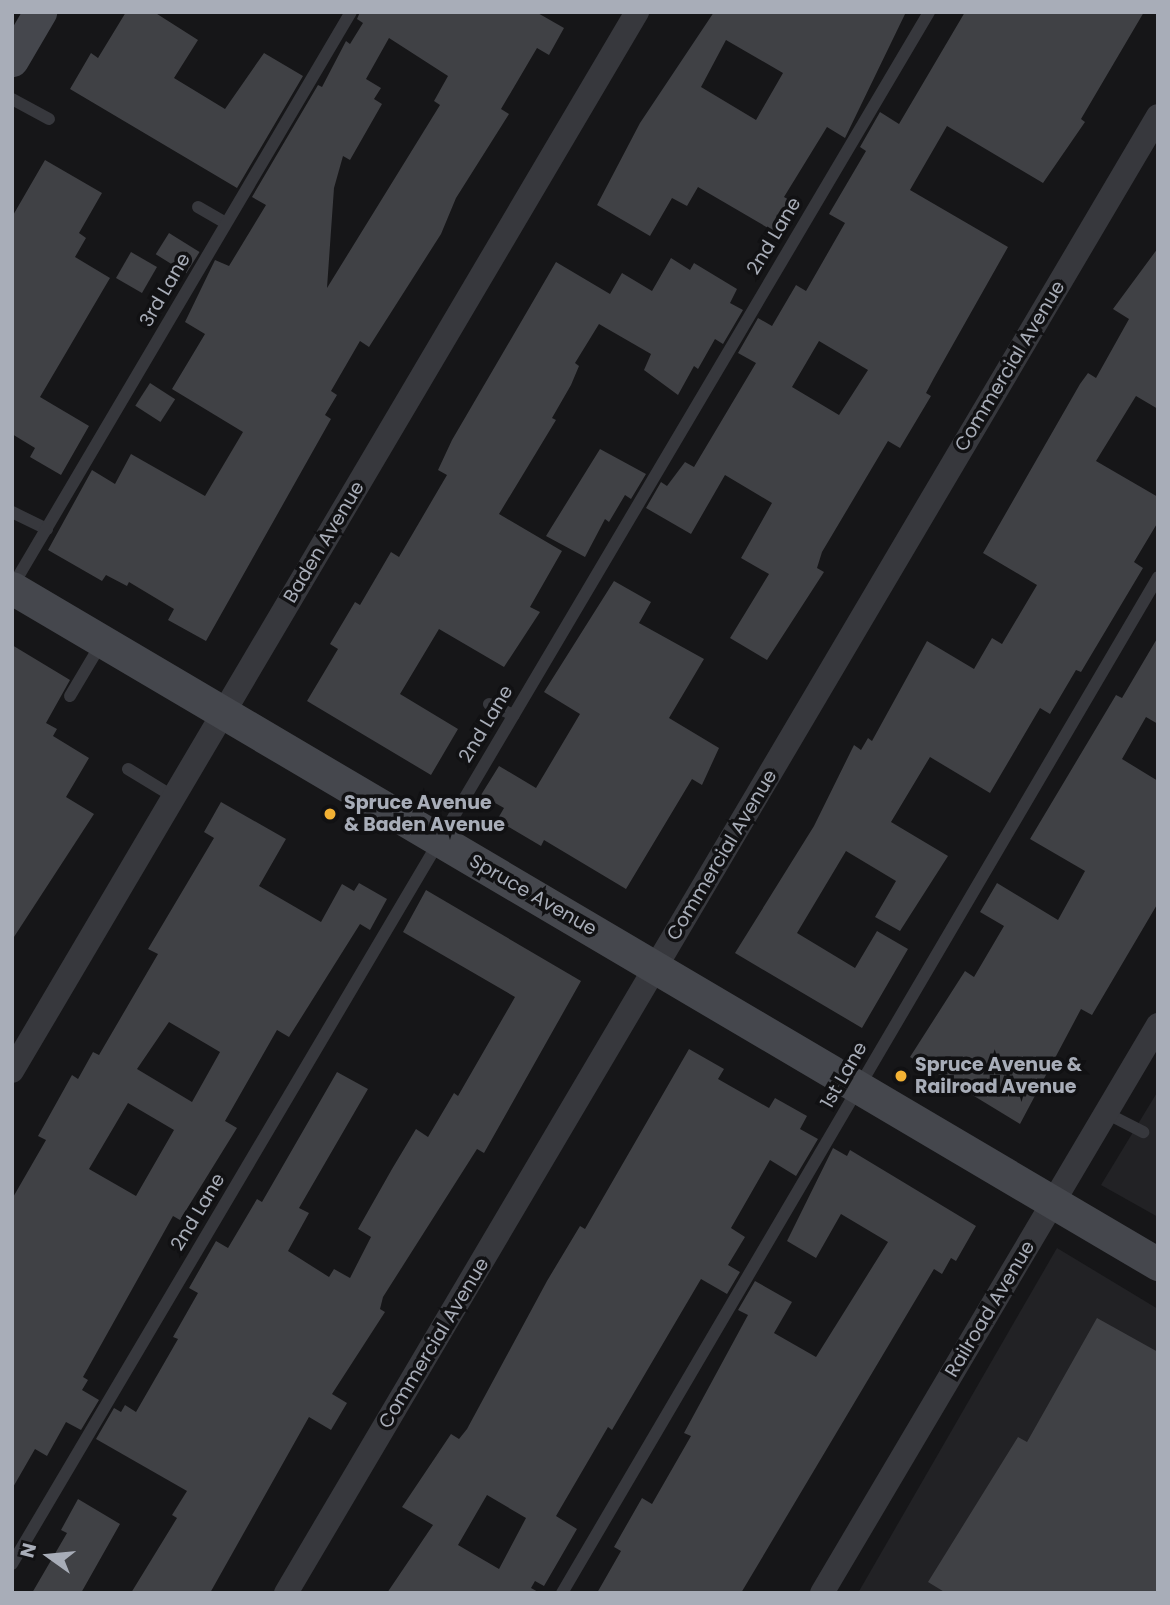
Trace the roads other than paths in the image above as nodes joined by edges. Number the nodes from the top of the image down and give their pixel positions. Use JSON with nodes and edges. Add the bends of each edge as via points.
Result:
{"nodes":[{"id":1,"x":40,"y":12,"type":"edge"},
{"id":2,"x":351,"y":12,"type":"edge"},
{"id":3,"x":637,"y":12,"type":"edge"},
{"id":4,"x":929,"y":12,"type":"edge"},
{"id":5,"x":12,"y":60,"type":"edge"},
{"id":6,"x":12,"y":99,"type":"edge"},
{"id":7,"x":1158,"y":116,"type":"edge"},
{"id":8,"x":49,"y":119,"type":"dead end"},
{"id":9,"x":198,"y":207,"type":"dead end"},
{"id":10,"x":226,"y":223,"type":"junction"},
{"id":11,"x":12,"y":512,"type":"edge"},
{"id":12,"x":47,"y":529,"type":"junction"},
{"id":13,"x":1158,"y":577,"type":"edge"},
{"id":14,"x":12,"y":587,"type":"edge"},
{"id":15,"x":103,"y":641,"type":"junction"},
{"id":16,"x":70,"y":696,"type":"dead end"},
{"id":17,"x":489,"y":704,"type":"dead end"},
{"id":18,"x":223,"y":713,"type":"junction"},
{"id":19,"x":514,"y":715,"type":"junction"},
{"id":20,"x":128,"y":769,"type":"dead end"},
{"id":21,"x":174,"y":797,"type":"junction"},
{"id":22,"x":440,"y":840,"type":"junction"},
{"id":23,"x":655,"y":967,"type":"junction"},
{"id":24,"x":1158,"y":1025,"type":"edge"},
{"id":25,"x":12,"y":1071,"type":"edge"},
{"id":26,"x":859,"y":1087,"type":"junction"},
{"id":27,"x":1106,"y":1113,"type":"junction"},
{"id":28,"x":1143,"y":1132,"type":"dead end"},
{"id":29,"x":1054,"y":1202,"type":"junction"},
{"id":30,"x":1158,"y":1264,"type":"edge"},
{"id":31,"x":12,"y":1564,"type":"edge"},
{"id":32,"x":286,"y":1593,"type":"edge"},
{"id":33,"x":562,"y":1593,"type":"edge"},
{"id":34,"x":822,"y":1593,"type":"edge"}],
"edges":[{"from":1,"to":5,"type":"main road"},
{"from":2,"to":10,"type":"lane","name":"3rd Lane"},
{"from":3,"to":18,"type":"street","name":"Baden Avenue"},
{"from":4,"to":19,"type":"lane","name":"2nd Lane"},
{"from":6,"to":8,"type":"lane"},
{"from":7,"to":23,"type":"street","name":"Commercial Avenue"},
{"from":9,"to":10,"type":"lane"},
{"from":10,"to":12,"type":"lane","name":"3rd Lane"},
{"from":11,"to":12,"type":"lane"},
{"from":12,"to":14,"type":"lane","name":"3rd Lane"},
{"from":13,"to":26,"type":"lane","name":"1st Lane"},
{"from":14,"to":15,"type":"main road","name":"Spruce Avenue"},
{"from":15,"to":16,"type":"lane"},
{"from":15,"to":18,"type":"main road","name":"Spruce Avenue"},
{"from":17,"to":19,"type":"lane"},
{"from":18,"to":21,"type":"street","name":"Baden Avenue"},
{"from":18,"to":22,"type":"main road","name":"Spruce Avenue"},
{"from":19,"to":22,"type":"lane","name":"2nd Lane"},
{"from":20,"to":21,"type":"lane"},
{"from":21,"to":25,"type":"street","name":"Baden Avenue"},
{"from":22,"to":23,"type":"main road","name":"Spruce Avenue"},
{"from":22,"to":31,"type":"lane","name":"2nd Lane"},
{"from":23,"to":26,"type":"main road","name":"Spruce Avenue"},
{"from":23,"to":32,"type":"street","name":"Commercial Avenue"},
{"from":24,"to":27,"type":"street","name":"Railroad Avenue"},
{"from":26,"to":29,"type":"main road","name":"Spruce Avenue"},
{"from":26,"to":33,"type":"lane","name":"1st Lane"},
{"from":27,"to":28,"type":"lane"},
{"from":27,"to":29,"type":"street","name":"Railroad Avenue"},
{"from":29,"to":30,"type":"main road","name":"Spruce Avenue"},
{"from":29,"to":34,"type":"street","name":"Railroad Avenue"}]}
